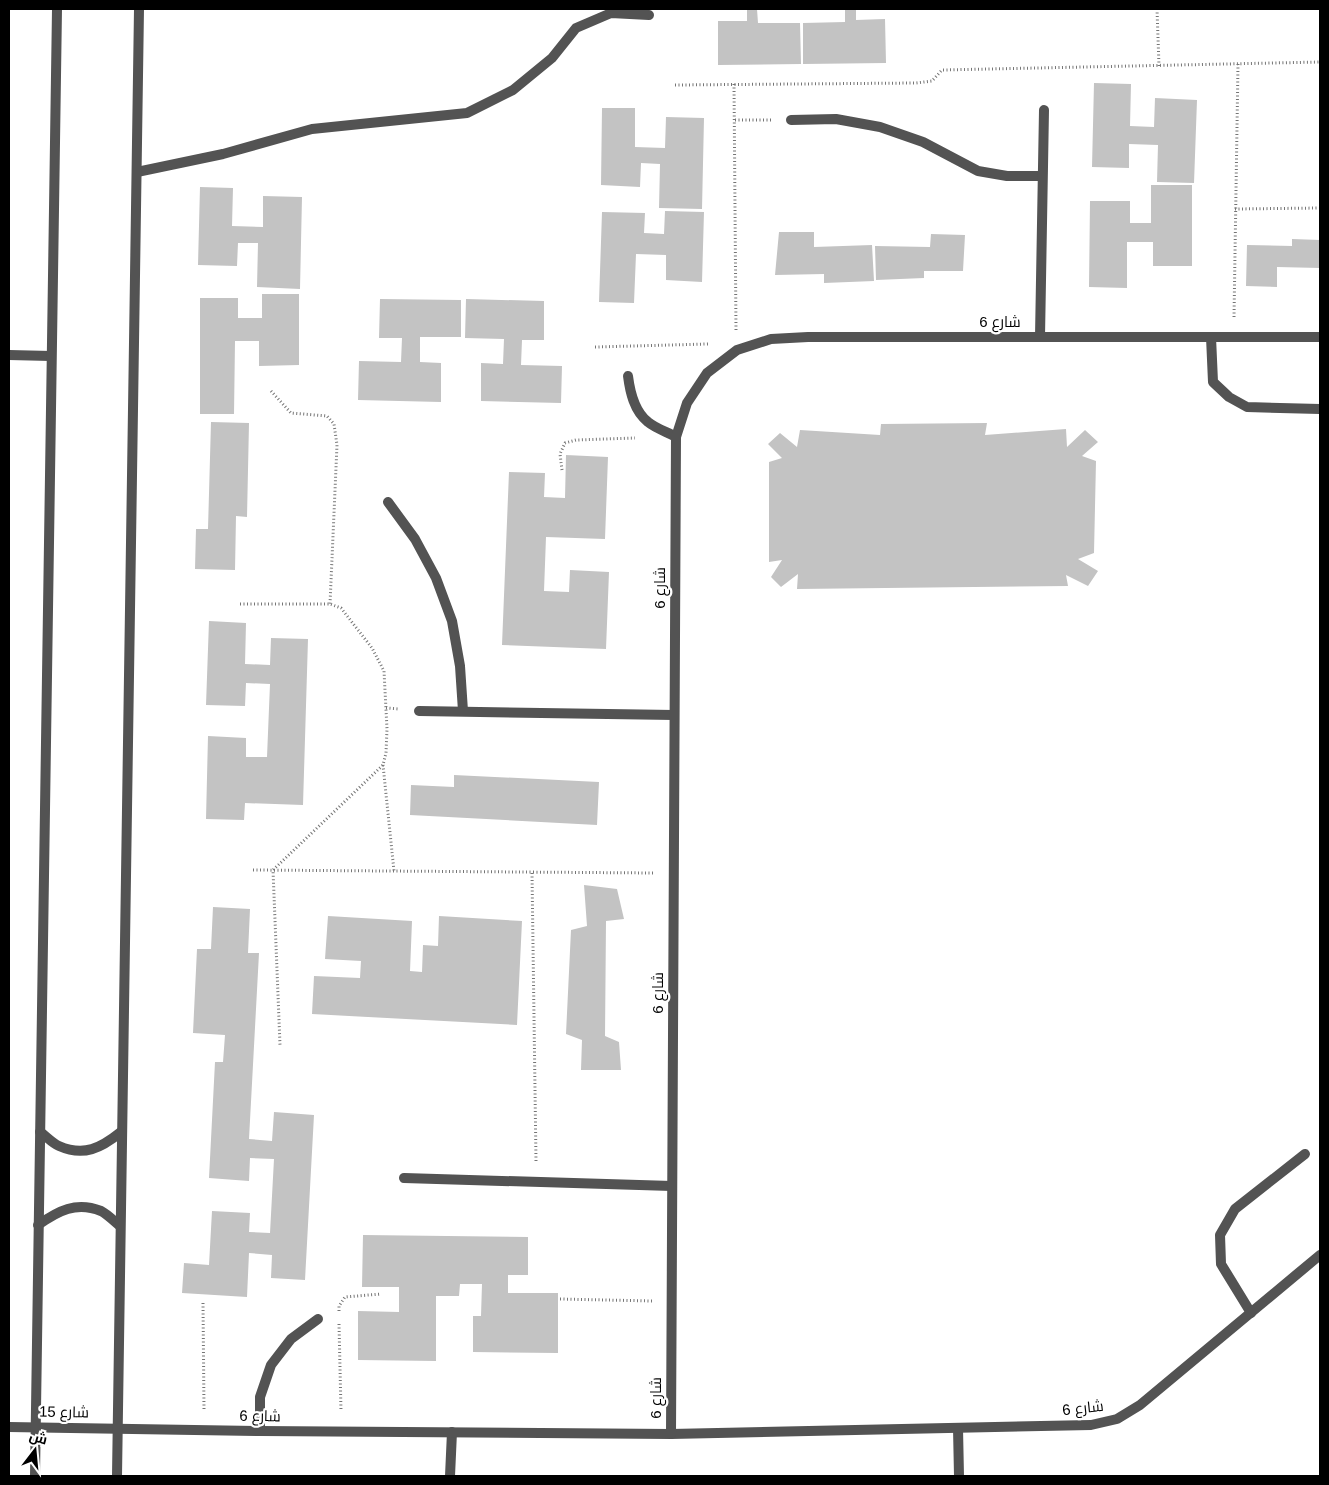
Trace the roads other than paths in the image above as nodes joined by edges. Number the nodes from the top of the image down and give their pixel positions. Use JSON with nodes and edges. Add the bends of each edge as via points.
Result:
{"nodes":[{"id":1,"x":57,"y":9,"type":"edge"},
{"id":2,"x":139,"y":9,"type":"edge"},
{"id":3,"x":649,"y":16,"type":"dead end"},
{"id":4,"x":1044,"y":110,"type":"dead end"},
{"id":5,"x":791,"y":120,"type":"road end"},
{"id":6,"x":137,"y":172,"type":"junction"},
{"id":7,"x":1042,"y":176,"type":"junction"},
{"id":8,"x":1040,"y":337,"type":"junction"},
{"id":9,"x":1211,"y":337,"type":"junction"},
{"id":10,"x":1320,"y":337,"type":"edge"},
{"id":11,"x":9,"y":355,"type":"edge"},
{"id":12,"x":51,"y":356,"type":"junction"},
{"id":13,"x":628,"y":376,"type":"dead end"},
{"id":14,"x":1320,"y":409,"type":"edge"},
{"id":15,"x":676,"y":437,"type":"junction"},
{"id":16,"x":388,"y":502,"type":"dead end"},
{"id":17,"x":419,"y":711,"type":"dead end"},
{"id":18,"x":462,"y":711,"type":"junction"},
{"id":19,"x":674,"y":715,"type":"junction"},
{"id":20,"x":40,"y":1132,"type":"junction"},
{"id":21,"x":121,"y":1132,"type":"junction"},
{"id":22,"x":1305,"y":1154,"type":"dead end"},
{"id":23,"x":404,"y":1178,"type":"dead end"},
{"id":24,"x":672,"y":1186,"type":"junction"},
{"id":25,"x":38,"y":1225,"type":"junction"},
{"id":26,"x":120,"y":1226,"type":"junction"},
{"id":27,"x":1320,"y":1255,"type":"edge"},
{"id":28,"x":1251,"y":1313,"type":"junction"},
{"id":29,"x":318,"y":1319,"type":"dead end"},
{"id":30,"x":9,"y":1426,"type":"edge"},
{"id":31,"x":35,"y":1426,"type":"junction"},
{"id":32,"x":118,"y":1428,"type":"junction"},
{"id":33,"x":958,"y":1428,"type":"junction"},
{"id":34,"x":260,"y":1431,"type":"junction"},
{"id":35,"x":452,"y":1432,"type":"junction"},
{"id":36,"x":671,"y":1434,"type":"junction"},
{"id":37,"x":35,"y":1476,"type":"edge"},
{"id":38,"x":117,"y":1476,"type":"edge"},
{"id":39,"x":450,"y":1476,"type":"edge"},
{"id":40,"x":960,"y":1476,"type":"edge"}],
"edges":[{"from":1,"to":12,"type":"street"},
{"from":2,"to":6,"type":"street"},
{"from":3,"to":6,"type":"street","via":[[610,13],[576,28],[552,58],[513,90],[467,113],[312,129],[223,154]]},
{"from":4,"to":7,"type":"street"},
{"from":5,"to":7,"type":"street","via":[[836,119],[880,127],[922,142],[978,172]]},
{"from":6,"to":21,"type":"street"},
{"from":7,"to":8,"type":"street"},
{"from":8,"to":9,"type":"street","name":"شارع 6"},
{"from":8,"to":15,"type":"street","name":"شارع 6","via":[[771,339],[737,350],[708,373],[686,403]]},
{"from":9,"to":10,"type":"street","name":"شارع 6"},
{"from":9,"to":14,"type":"street","via":[[1213,382],[1247,408]]},
{"from":11,"to":12,"type":"street"},
{"from":12,"to":20,"type":"street"},
{"from":13,"to":15,"type":"street","via":[[630,393],[647,422]]},
{"from":15,"to":19,"type":"street","name":"شارع 6"},
{"from":16,"to":18,"type":"street","via":[[415,538],[440,587],[452,621],[460,666]]},
{"from":17,"to":18,"type":"street"},
{"from":18,"to":19,"type":"street"},
{"from":19,"to":24,"type":"street","name":"شارع 6"},
{"from":20,"to":21,"type":"street","via":[[58,1146],[81,1151],[103,1146]]},
{"from":20,"to":25,"type":"street"},
{"from":21,"to":26,"type":"street"},
{"from":22,"to":28,"type":"street","via":[[1234,1209],[1220,1235],[1221,1264]]},
{"from":23,"to":24,"type":"street"},
{"from":24,"to":36,"type":"street","name":"شارع 6"},
{"from":25,"to":26,"type":"street","via":[[56,1212],[79,1207],[102,1212]]},
{"from":25,"to":31,"type":"street"},
{"from":26,"to":32,"type":"street"},
{"from":27,"to":28,"type":"street","name":"شارع 6"},
{"from":28,"to":33,"type":"street","name":"شارع 6","via":[[1140,1405],[1117,1419],[1090,1425]]},
{"from":29,"to":34,"type":"street","via":[[291,1339],[271,1365],[260,1397]]},
{"from":30,"to":31,"type":"street","name":"شارع 15"},
{"from":31,"to":32,"type":"street","name":"شارع 15"},
{"from":31,"to":37,"type":"street"},
{"from":32,"to":34,"type":"street","name":"شارع 6"},
{"from":32,"to":38,"type":"street"},
{"from":33,"to":36,"type":"street","name":"شارع 6"},
{"from":33,"to":40,"type":"street"},
{"from":34,"to":35,"type":"street","name":"شارع 6"},
{"from":35,"to":36,"type":"street","name":"شارع 6"},
{"from":35,"to":39,"type":"street"}]}
